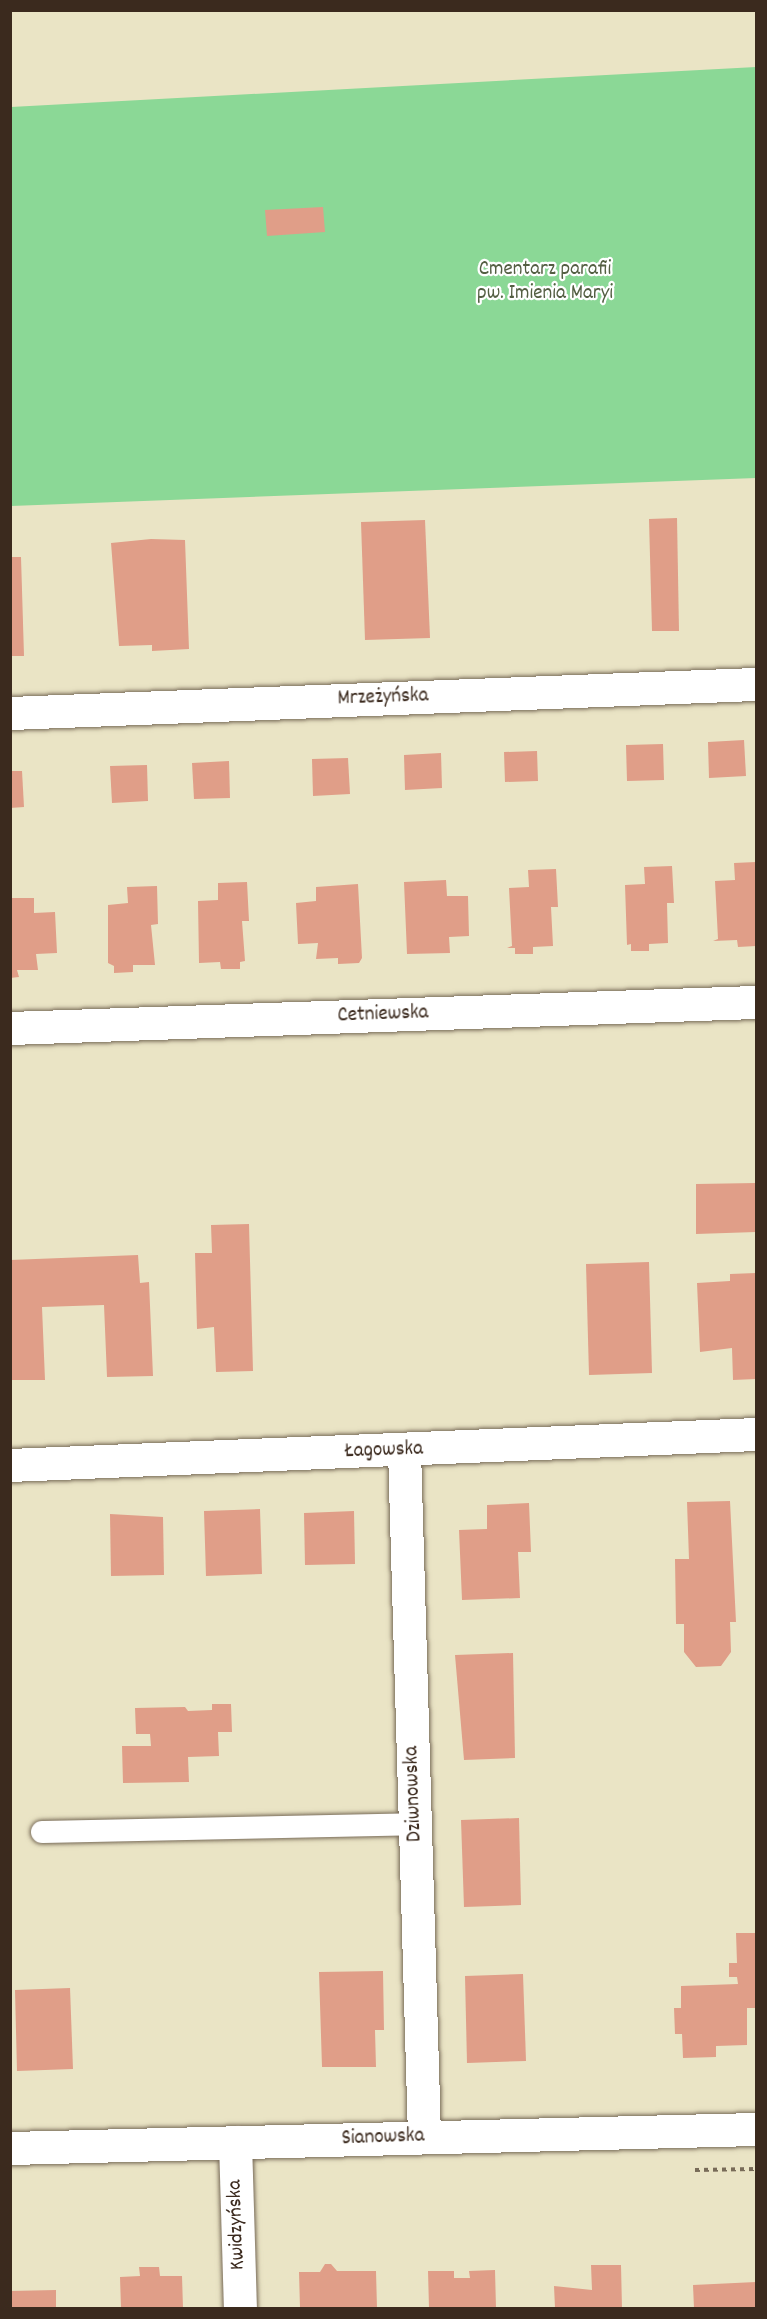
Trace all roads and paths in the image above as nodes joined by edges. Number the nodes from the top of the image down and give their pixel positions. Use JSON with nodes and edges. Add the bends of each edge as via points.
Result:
{"nodes":[{"id":1,"x":756,"y":684,"type":"edge"},
{"id":2,"x":10,"y":713,"type":"edge"},
{"id":3,"x":756,"y":1002,"type":"edge"},
{"id":4,"x":10,"y":1028,"type":"edge"},
{"id":5,"x":756,"y":1434,"type":"edge"},
{"id":6,"x":404,"y":1450,"type":"junction"},
{"id":7,"x":10,"y":1465,"type":"edge"},
{"id":8,"x":415,"y":1824,"type":"junction"},
{"id":9,"x":42,"y":1832,"type":"dead end"},
{"id":10,"x":756,"y":2129,"type":"edge"},
{"id":11,"x":424,"y":2137,"type":"junction"},
{"id":12,"x":235,"y":2142,"type":"junction"},
{"id":13,"x":10,"y":2148,"type":"edge"},
{"id":14,"x":240,"y":2308,"type":"edge"}],
"edges":[{"from":1,"to":2,"type":"street","name":"Mrzeżyńska"},
{"from":3,"to":4,"type":"street","name":"Cetniewska"},
{"from":5,"to":6,"type":"street","name":"Łagowska"},
{"from":6,"to":7,"type":"street","name":"Łagowska"},
{"from":6,"to":8,"type":"street","name":"Dziwnowska"},
{"from":8,"to":9,"type":"lane"},
{"from":8,"to":11,"type":"street","name":"Dziwnowska"},
{"from":10,"to":11,"type":"street","name":"Sianowska"},
{"from":11,"to":12,"type":"street","name":"Sianowska"},
{"from":12,"to":13,"type":"street","name":"Sianowska"},
{"from":12,"to":14,"type":"street","name":"Kwidzyńska"}]}
